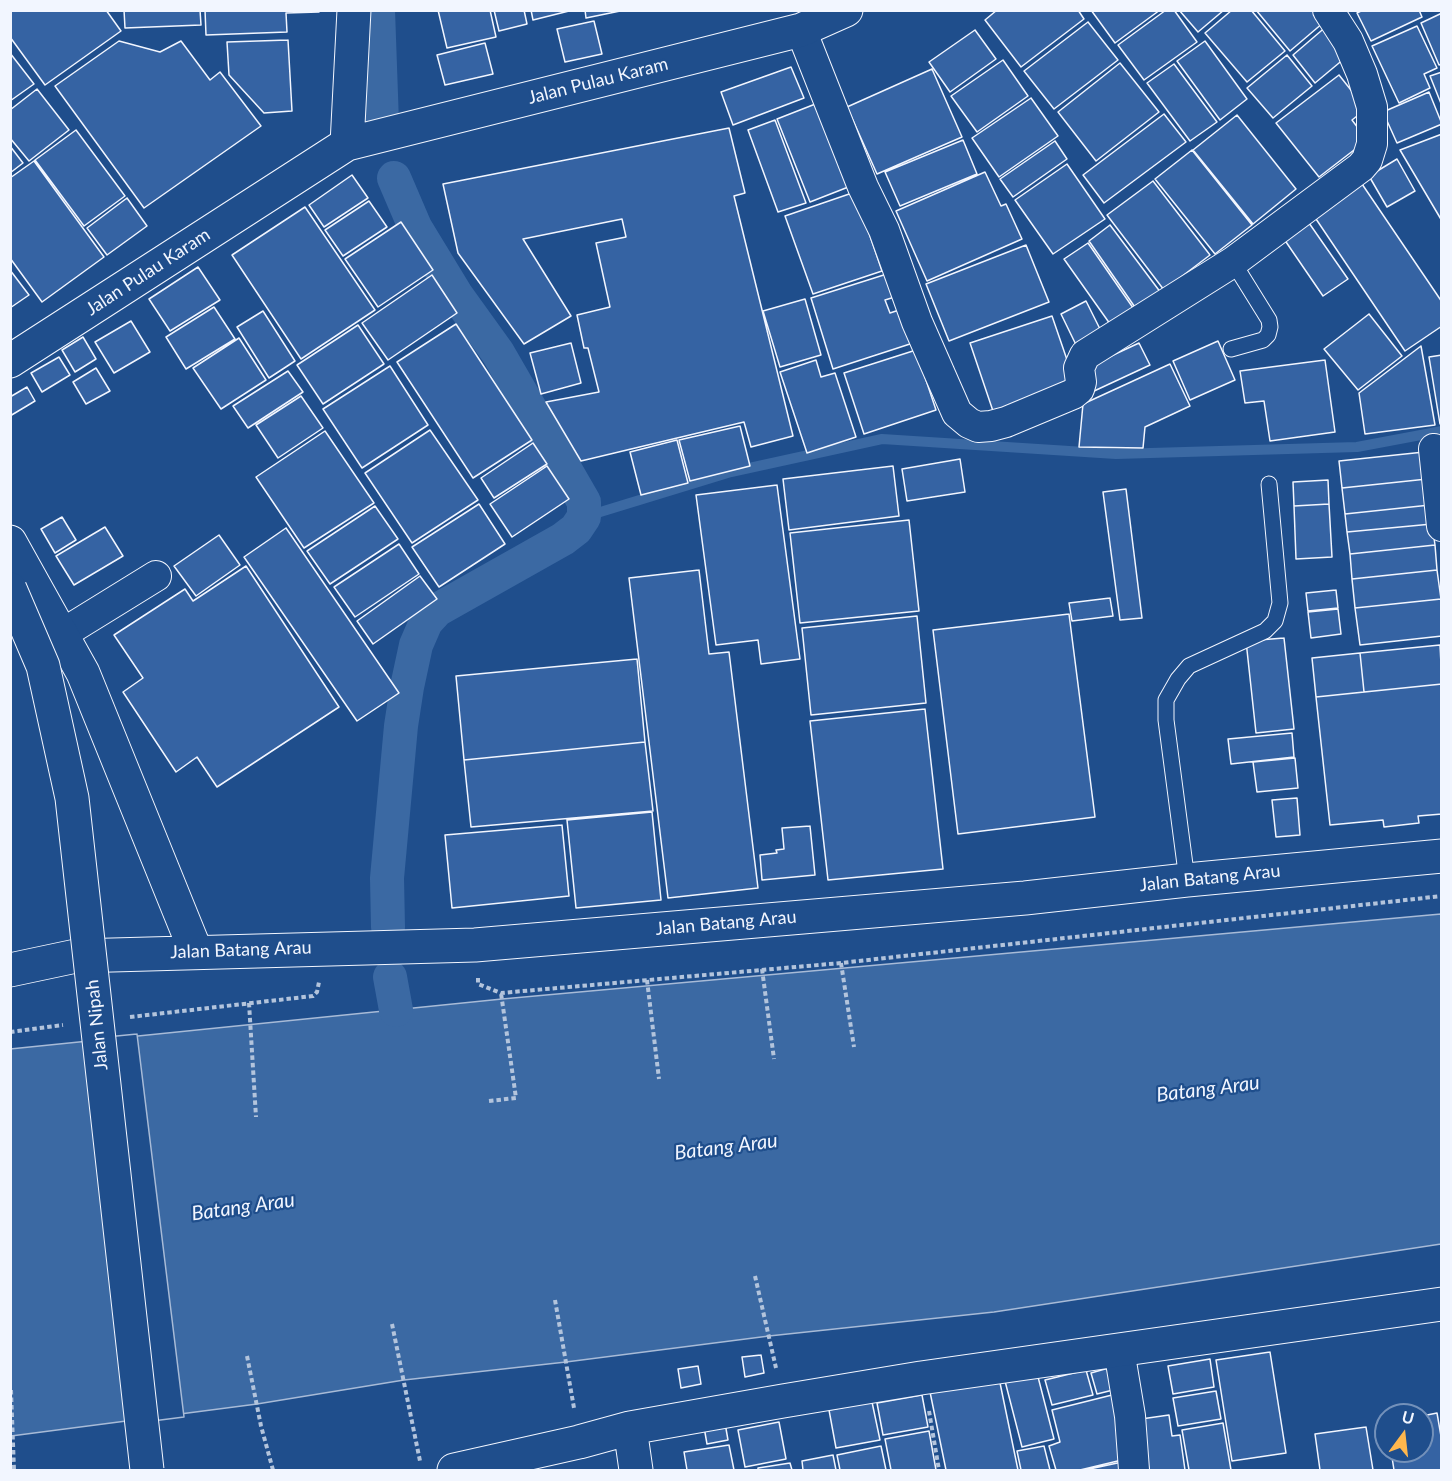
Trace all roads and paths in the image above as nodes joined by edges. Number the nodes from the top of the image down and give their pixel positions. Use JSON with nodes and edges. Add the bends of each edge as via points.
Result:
{"nodes":[{"id":1,"x":354,"y":10,"type":"edge"},
{"id":2,"x":846,"y":10,"type":"edge"},
{"id":3,"x":1328,"y":10,"type":"edge"},
{"id":4,"x":801,"y":30,"type":"junction"},
{"id":5,"x":347,"y":144,"type":"junction"},
{"id":6,"x":1233,"y":262,"type":"junction"},
{"id":7,"x":1231,"y":349,"type":"dead end"},
{"id":8,"x":10,"y":361,"type":"edge"},
{"id":9,"x":1434,"y":449,"type":"dead end"},
{"id":10,"x":1269,"y":484,"type":"dead end"},
{"id":11,"x":1442,"y":526,"type":"edge"},
{"id":12,"x":10,"y":542,"type":"edge"},
{"id":13,"x":156,"y":576,"type":"dead end"},
{"id":14,"x":10,"y":589,"type":"edge"},
{"id":15,"x":62,"y":634,"type":"junction"},
{"id":16,"x":1442,"y":856,"type":"edge"},
{"id":17,"x":1187,"y":880,"type":"junction"},
{"id":18,"x":1442,"y":896,"type":"edge"},
{"id":19,"x":475,"y":945,"type":"junction"},
{"id":20,"x":314,"y":948,"type":"junction"},
{"id":21,"x":196,"y":952,"type":"junction"},
{"id":22,"x":841,"y":963,"type":"junction"},
{"id":23,"x":762,"y":969,"type":"junction"},
{"id":24,"x":10,"y":970,"type":"edge"},
{"id":25,"x":647,"y":980,"type":"junction"},
{"id":26,"x":501,"y":993,"type":"junction"},
{"id":27,"x":249,"y":1003,"type":"junction"},
{"id":28,"x":124,"y":1018,"type":"dead end"},
{"id":29,"x":67,"y":1025,"type":"dead end"},
{"id":30,"x":10,"y":1032,"type":"edge"},
{"id":31,"x":854,"y":1047,"type":"dead end"},
{"id":32,"x":774,"y":1059,"type":"dead end"},
{"id":33,"x":659,"y":1079,"type":"dead end"},
{"id":34,"x":489,"y":1101,"type":"dead end"},
{"id":35,"x":256,"y":1117,"type":"dead end"},
{"id":36,"x":755,"y":1276,"type":"dead end"},
{"id":37,"x":555,"y":1300,"type":"dead end"},
{"id":38,"x":1442,"y":1304,"type":"edge"},
{"id":39,"x":392,"y":1324,"type":"dead end"},
{"id":40,"x":770,"y":1336,"type":"dead end"},
{"id":41,"x":1119,"y":1350,"type":"junction"},
{"id":42,"x":248,"y":1356,"type":"dead end"},
{"id":43,"x":568,"y":1378,"type":"dead end"},
{"id":44,"x":921,"y":1378,"type":"junction"},
{"id":45,"x":11,"y":1390,"type":"edge"},
{"id":46,"x":630,"y":1428,"type":"junction"},
{"id":47,"x":14,"y":1470,"type":"edge"},
{"id":48,"x":147,"y":1470,"type":"edge"},
{"id":49,"x":273,"y":1470,"type":"edge"},
{"id":50,"x":423,"y":1470,"type":"edge"},
{"id":51,"x":454,"y":1470,"type":"edge"},
{"id":52,"x":636,"y":1470,"type":"edge"},
{"id":53,"x":939,"y":1470,"type":"edge"},
{"id":54,"x":1134,"y":1470,"type":"edge"}],
"edges":[{"from":1,"to":5,"type":"street"},
{"from":2,"to":4,"type":"street","name":"Jalan Pulau Karam"},
{"from":3,"to":6,"type":"street","via":[[1348,41],[1372,107],[1372,144],[1367,160]]},
{"from":4,"to":5,"type":"street","name":"Jalan Pulau Karam"},
{"from":4,"to":6,"type":"street","via":[[884,230],[917,322],[957,413],[969,423],[991,426],[1072,394],[1079,389],[1079,368],[1085,355]]},
{"from":5,"to":8,"type":"street","name":"Jalan Pulau Karam"},
{"from":6,"to":7,"type":"lane","via":[[1270,327],[1263,340]]},
{"from":9,"to":11,"type":"street"},
{"from":10,"to":17,"type":"lane","via":[[1280,603],[1275,621],[1264,631],[1190,666],[1166,700]]},
{"from":12,"to":15,"type":"street"},
{"from":13,"to":15,"type":"street"},
{"from":14,"to":48,"type":"street","name":"Jalan Nipah","bridge":true,"via":[[43,666],[72,798]]},
{"from":15,"to":21,"type":"street","via":[[83,673]]},
{"from":16,"to":17,"type":"street","name":"Jalan Batang Arau"},
{"from":17,"to":19,"type":"street","name":"Jalan Batang Arau","via":[[1025,898]]},
{"from":18,"to":22,"type":"path"},
{"from":19,"to":20,"type":"street","name":"Jalan Batang Arau"},
{"from":19,"to":26,"type":"path","via":[[478,984]]},
{"from":20,"to":21,"type":"street","name":"Jalan Batang Arau"},
{"from":20,"to":27,"type":"path","via":[[319,986],[314,996]]},
{"from":21,"to":24,"type":"street","name":"Jalan Batang Arau","via":[[76,956]]},
{"from":22,"to":23,"type":"path"},
{"from":22,"to":31,"type":"path"},
{"from":23,"to":25,"type":"path"},
{"from":23,"to":32,"type":"path"},
{"from":25,"to":26,"type":"path"},
{"from":25,"to":33,"type":"path"},
{"from":26,"to":34,"type":"path","via":[[516,1098]]},
{"from":27,"to":28,"type":"path"},
{"from":27,"to":35,"type":"path"},
{"from":29,"to":30,"type":"path"},
{"from":36,"to":40,"type":"path"},
{"from":37,"to":43,"type":"path"},
{"from":38,"to":41,"type":"street"},
{"from":39,"to":50,"type":"path"},
{"from":41,"to":44,"type":"street"},
{"from":41,"to":54,"type":"street"},
{"from":42,"to":49,"type":"path"},
{"from":44,"to":46,"type":"street"},
{"from":44,"to":53,"type":"path"},
{"from":45,"to":47,"type":"path"},
{"from":46,"to":51,"type":"street"},
{"from":46,"to":52,"type":"street"}]}
